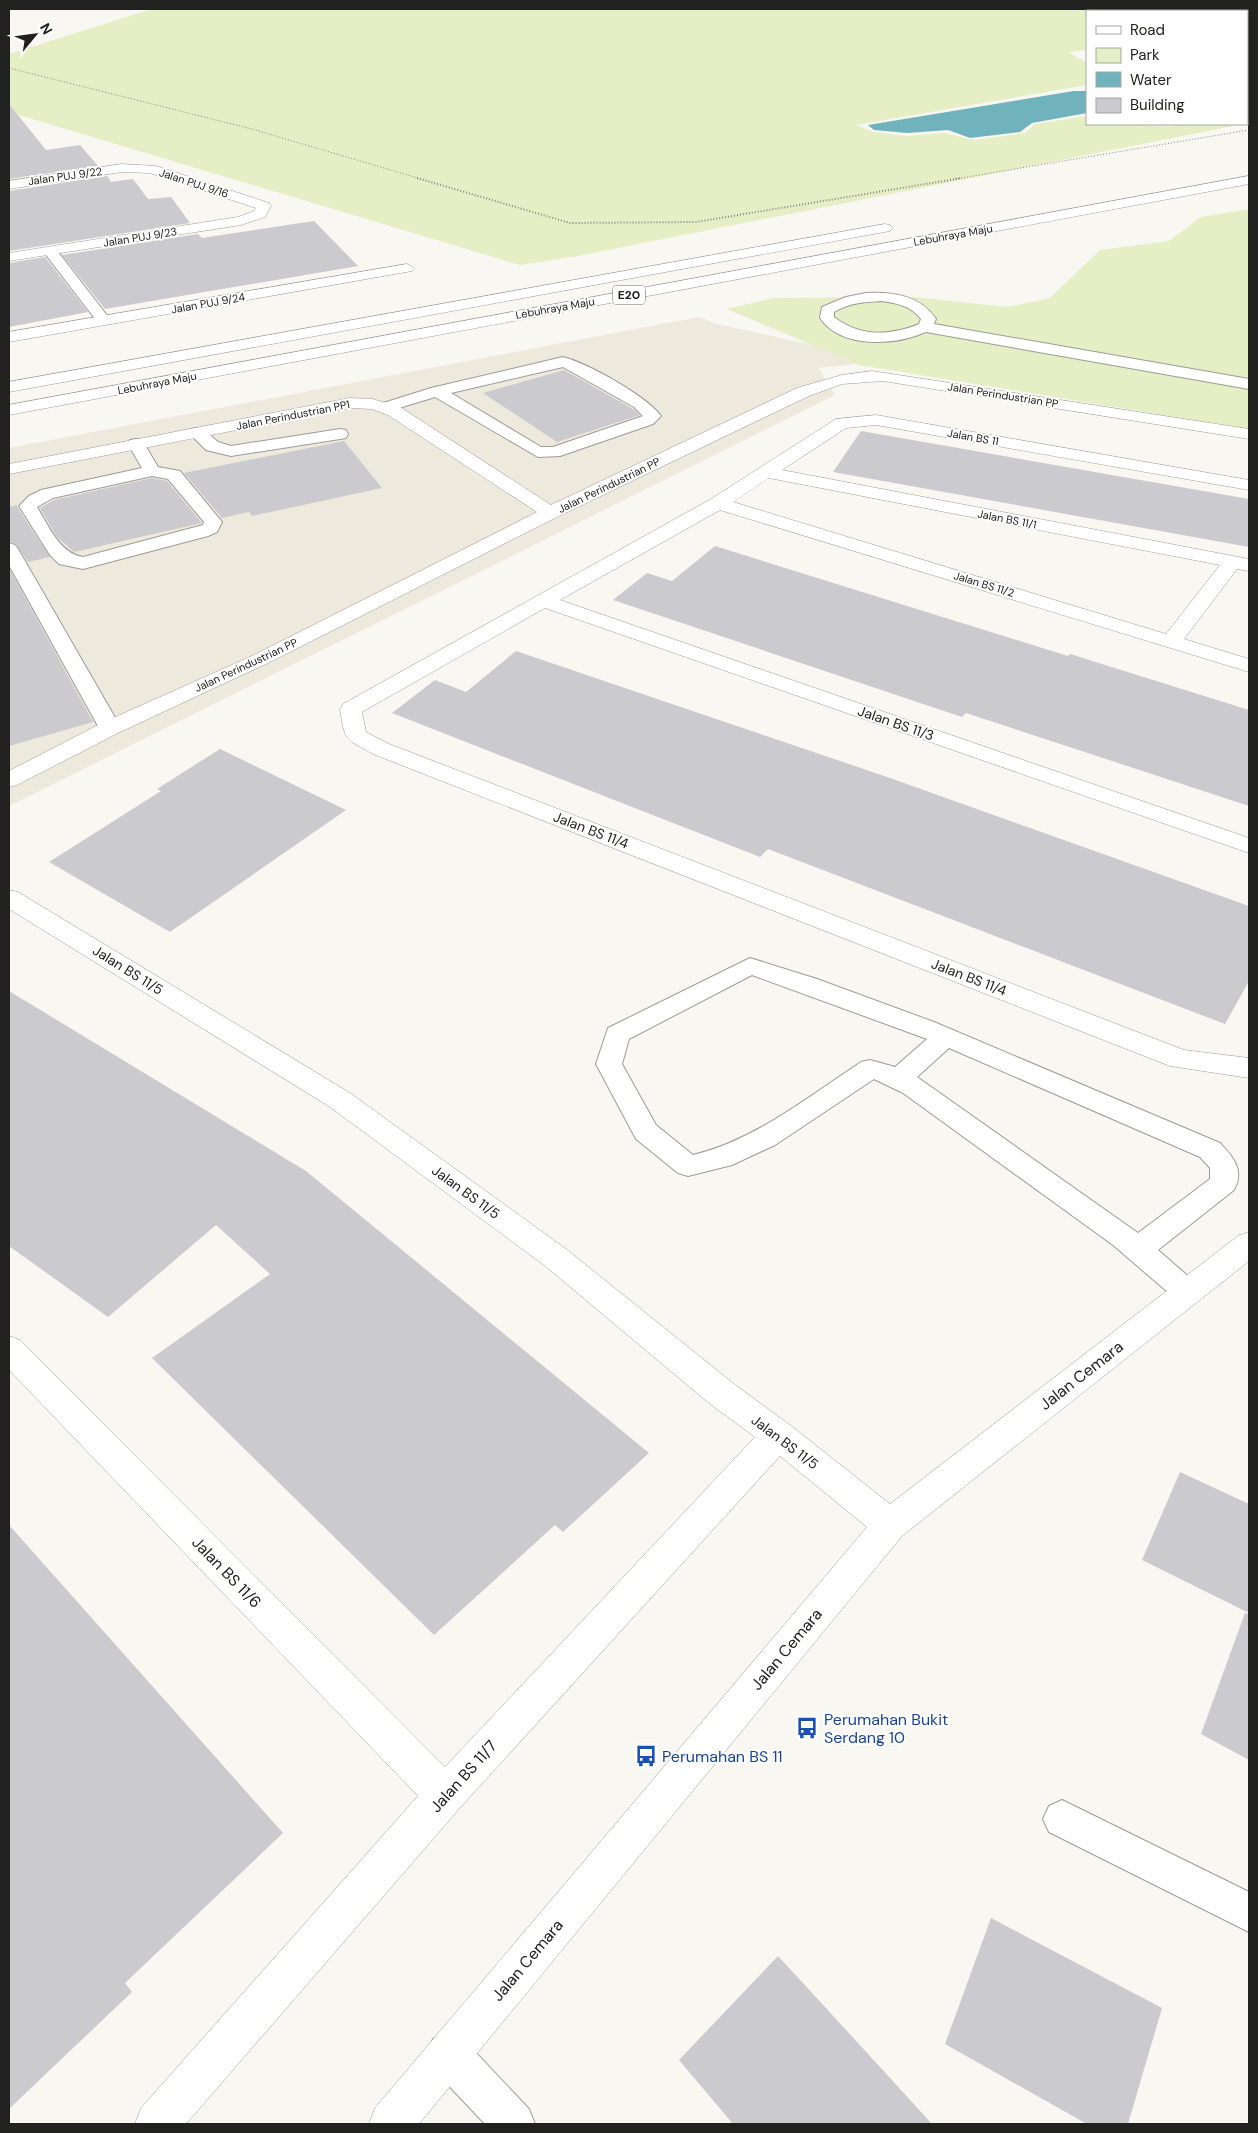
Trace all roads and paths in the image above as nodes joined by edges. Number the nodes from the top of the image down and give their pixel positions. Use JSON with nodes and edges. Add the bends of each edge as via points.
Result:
{"nodes":[{"id":1,"x":9,"y":68,"type":"edge"},
{"id":2,"x":1249,"y":130,"type":"edge"},
{"id":3,"x":122,"y":168,"type":"joint"},
{"id":4,"x":1249,"y":180,"type":"edge"},
{"id":5,"x":9,"y":185,"type":"edge"},
{"id":6,"x":264,"y":206,"type":"joint"},
{"id":7,"x":901,"y":225,"type":"dead end"},
{"id":8,"x":50,"y":251,"type":"junction"},
{"id":9,"x":9,"y":257,"type":"edge"},
{"id":10,"x":407,"y":268,"type":"dead end"},
{"id":11,"x":104,"y":320,"type":"junction"},
{"id":12,"x":925,"y":327,"type":"junction"},
{"id":13,"x":9,"y":337,"type":"edge"},
{"id":14,"x":1249,"y":384,"type":"edge"},
{"id":15,"x":9,"y":387,"type":"edge"},
{"id":16,"x":437,"y":391,"type":"junction"},
{"id":17,"x":386,"y":407,"type":"junction"},
{"id":18,"x":9,"y":410,"type":"edge"},
{"id":19,"x":197,"y":433,"type":"junction"},
{"id":20,"x":340,"y":434,"type":"dead end"},
{"id":21,"x":1249,"y":434,"type":"edge"},
{"id":22,"x":136,"y":444,"type":"junction"},
{"id":23,"x":9,"y":469,"type":"edge"},
{"id":24,"x":152,"y":471,"type":"junction"},
{"id":25,"x":766,"y":472,"type":"junction"},
{"id":26,"x":1249,"y":485,"type":"edge"},
{"id":27,"x":718,"y":503,"type":"junction"},
{"id":28,"x":550,"y":513,"type":"junction"},
{"id":29,"x":9,"y":549,"type":"edge"},
{"id":30,"x":1241,"y":563,"type":"edge"},
{"id":31,"x":543,"y":601,"type":"junction"},
{"id":32,"x":1171,"y":642,"type":"junction"},
{"id":33,"x":1249,"y":666,"type":"edge"},
{"id":34,"x":110,"y":728,"type":"junction"},
{"id":35,"x":9,"y":780,"type":"edge"},
{"id":36,"x":1249,"y":846,"type":"edge"},
{"id":37,"x":12,"y":899,"type":"edge"},
{"id":38,"x":944,"y":1038,"type":"junction"},
{"id":39,"x":1249,"y":1068,"type":"edge"},
{"id":40,"x":898,"y":1079,"type":"junction"},
{"id":41,"x":1249,"y":1244,"type":"edge"},
{"id":42,"x":1137,"y":1250,"type":"junction"},
{"id":43,"x":1187,"y":1292,"type":"junction"},
{"id":44,"x":9,"y":1349,"type":"edge"},
{"id":45,"x":778,"y":1435,"type":"junction"},
{"id":46,"x":890,"y":1525,"type":"junction"},
{"id":47,"x":445,"y":1795,"type":"junction"},
{"id":48,"x":1062,"y":1819,"type":"dead end"},
{"id":49,"x":1249,"y":1913,"type":"edge"},
{"id":50,"x":448,"y":2054,"type":"junction"},
{"id":51,"x":157,"y":2124,"type":"edge"},
{"id":52,"x":391,"y":2124,"type":"edge"},
{"id":53,"x":514,"y":2124,"type":"edge"}],
"edges":[{"from":1,"to":2,"type":"path","via":[[252,128],[570,223],[696,222]]},
{"from":3,"to":5,"type":"main road","name":"Jalan PUJ 9/22"},
{"from":3,"to":6,"type":"main road","name":"Jalan PUJ 9/16","via":[[151,169]]},
{"from":4,"to":18,"type":"main road","name":"Lebuhraya Maju","number":"E20"},
{"from":6,"to":8,"type":"main road","name":"Jalan PUJ 9/23","via":[[260,214],[241,221]]},
{"from":7,"to":15,"type":"main road","name":"Lebuhraya Maju","number":"E20"},
{"from":8,"to":9,"type":"main road","name":"Jalan PUJ 9/23"},
{"from":8,"to":11,"type":"lane"},
{"from":10,"to":11,"type":"main road","name":"Jalan PUJ 9/24"},
{"from":11,"to":13,"type":"main road","name":"Jalan PUJ 9/24"},
{"from":12,"to":12,"type":"lane","via":[[893,337],[864,336],[835,326],[827,318],[828,310],[852,298],[893,298],[924,310],[929,319]]},
{"from":12,"to":14,"type":"lane"},
{"from":16,"to":16,"type":"lane","via":[[563,362],[574,365],[640,404],[653,416],[647,421],[554,452],[538,452]]},
{"from":16,"to":17,"type":"lane"},
{"from":17,"to":19,"type":"main road","name":"Jalan Perindustrian PP1","via":[[366,402],[350,403]]},
{"from":17,"to":28,"type":"main road","name":"Jalan Perindustrian PP1"},
{"from":19,"to":20,"type":"lane","via":[[212,446],[231,451]]},
{"from":19,"to":22,"type":"main road","name":"Jalan Perindustrian PP1"},
{"from":21,"to":28,"type":"main road","name":"Jalan Perindustrian PP","via":[[883,376],[858,375],[803,392]]},
{"from":22,"to":23,"type":"main road","name":"Jalan Perindustrian PP1"},
{"from":22,"to":24,"type":"lane"},
{"from":24,"to":24,"type":"lane","via":[[174,475],[213,522],[211,528],[83,563],[66,560],[56,551],[28,506],[47,494]]},
{"from":25,"to":26,"type":"main road","name":"Jalan BS 11","via":[[842,423],[876,420]]},
{"from":25,"to":27,"type":"main road","name":"Jalan BS 11"},
{"from":25,"to":30,"type":"main road","name":"Jalan BS 11/1"},
{"from":27,"to":31,"type":"main road","name":"Jalan BS 11/4"},
{"from":27,"to":32,"type":"main road","name":"Jalan BS 11/2"},
{"from":28,"to":34,"type":"main road","name":"Jalan Perindustrian PP","via":[[261,659]]},
{"from":29,"to":34,"type":"lane"},
{"from":30,"to":32,"type":"main road"},
{"from":31,"to":36,"type":"main road","name":"Jalan BS 11/3"},
{"from":31,"to":39,"type":"main road","name":"Jalan BS 11/4","via":[[351,709],[355,735],[381,749],[1180,1059]]},
{"from":32,"to":33,"type":"main road","name":"Jalan BS 11/2"},
{"from":34,"to":35,"type":"main road","name":"Jalan Perindustrian PP"},
{"from":37,"to":45,"type":"main road","name":"Jalan BS 11/5","via":[[340,1100],[555,1257],[722,1394]]},
{"from":38,"to":40,"type":"lane"},
{"from":38,"to":40,"type":"lane","via":[[816,987],[750,966],[617,1034],[609,1064],[646,1132],[688,1166],[722,1158],[765,1138],[870,1069]]},
{"from":38,"to":42,"type":"lane","via":[[1210,1150],[1224,1166],[1224,1183]]},
{"from":40,"to":42,"type":"lane"},
{"from":41,"to":43,"type":"main road","name":"Jalan Cemara"},
{"from":42,"to":43,"type":"lane"},
{"from":43,"to":46,"type":"main road","name":"Jalan Cemara"},
{"from":44,"to":47,"type":"main road","name":"Jalan BS 11/6"},
{"from":45,"to":46,"type":"main road","name":"Jalan BS 11/5"},
{"from":45,"to":47,"type":"main road","name":"Jalan BS 11/7"},
{"from":46,"to":50,"type":"main road","name":"Jalan Cemara"},
{"from":47,"to":51,"type":"main road","name":"Jalan BS 11/7"},
{"from":48,"to":49,"type":"lane"},
{"from":50,"to":52,"type":"main road","name":"Jalan Cemara"},
{"from":50,"to":53,"type":"lane"}]}
